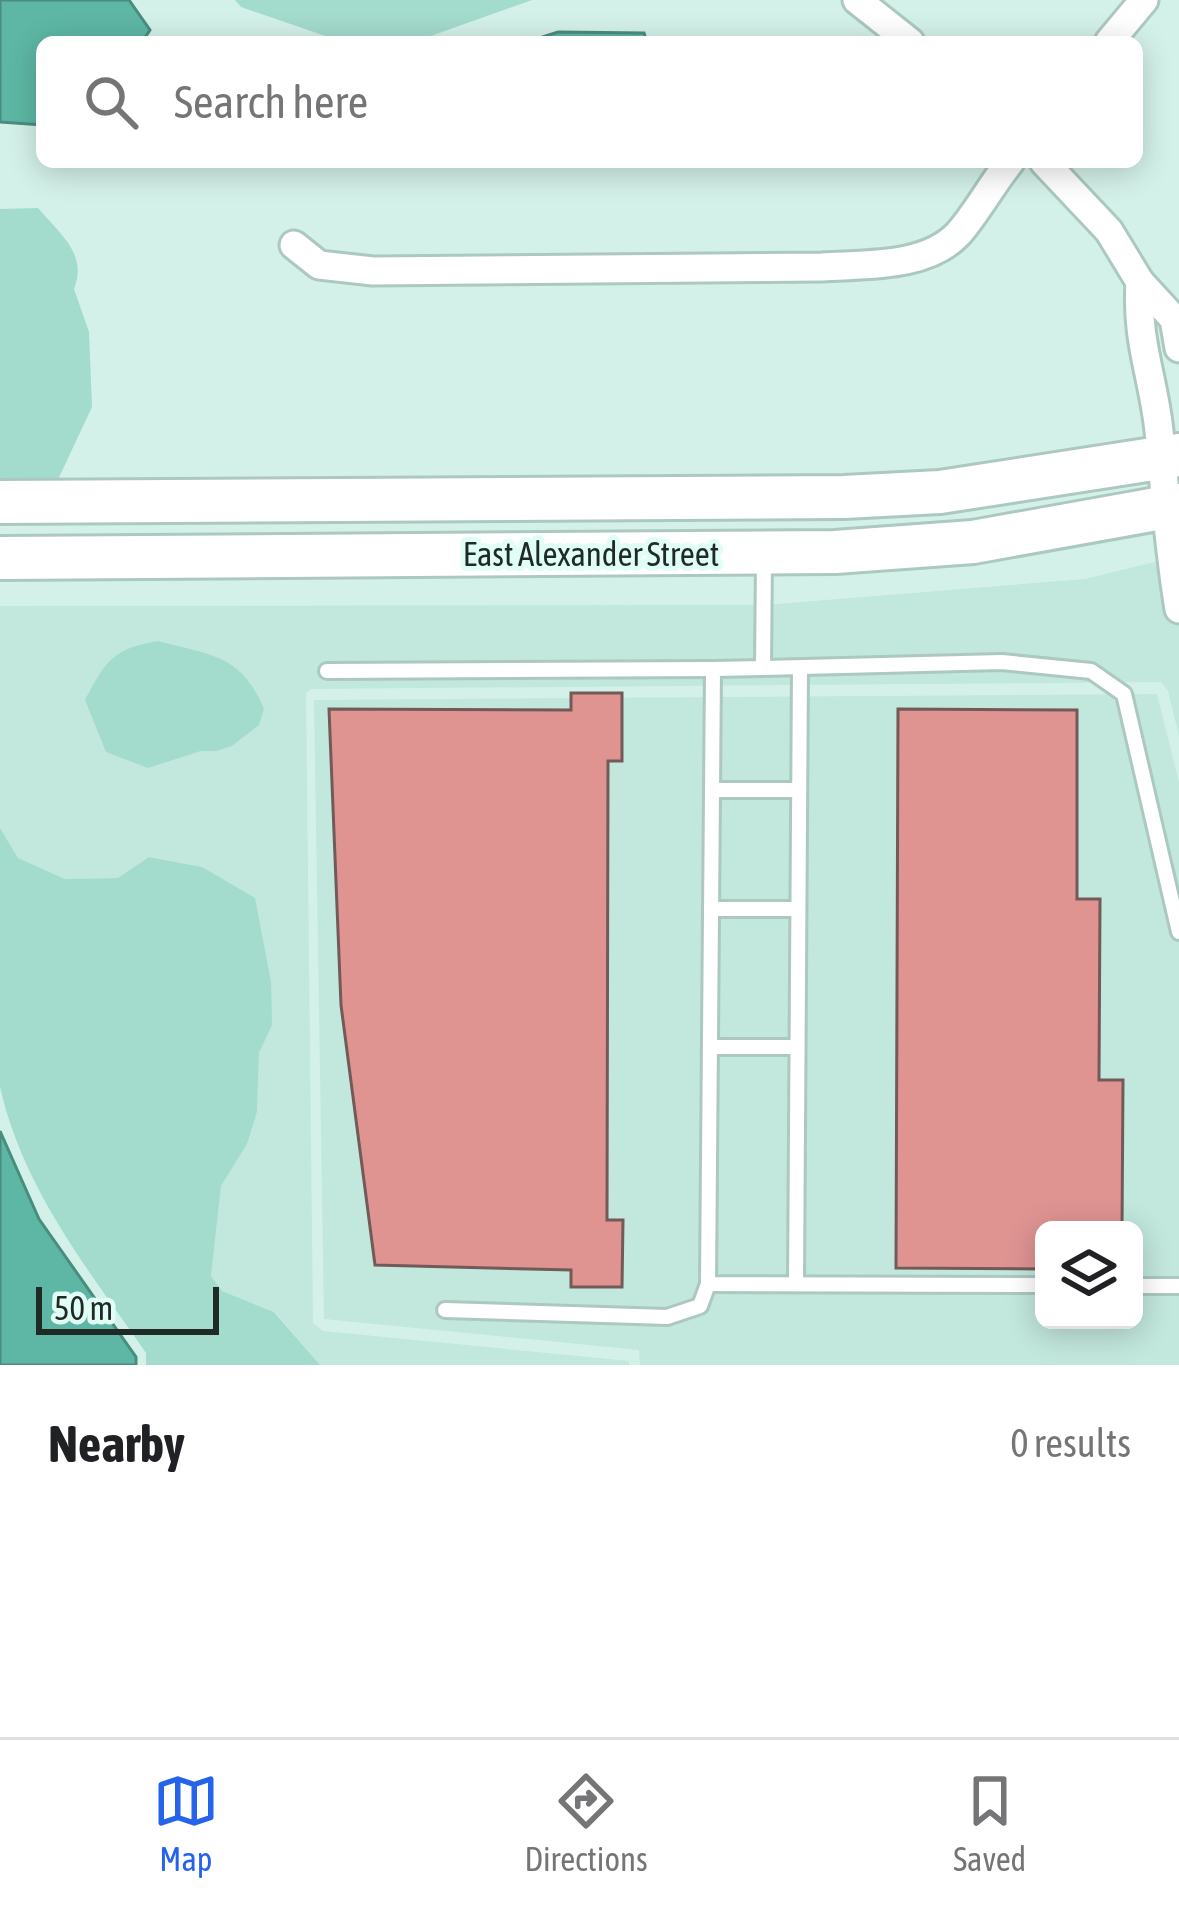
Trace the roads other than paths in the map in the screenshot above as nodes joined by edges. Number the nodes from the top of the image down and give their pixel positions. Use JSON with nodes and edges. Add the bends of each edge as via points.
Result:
{"nodes":[{"id":1,"x":857,"y":0,"type":"edge"},
{"id":2,"x":1144,"y":0,"type":"edge"},
{"id":3,"x":902,"y":36,"type":"edge"},
{"id":4,"x":1114,"y":36,"type":"edge"},
{"id":5,"x":1006,"y":168,"type":"edge"},
{"id":6,"x":1050,"y":168,"type":"edge"},
{"id":7,"x":294,"y":245,"type":"dead end"},
{"id":8,"x":1140,"y":282,"type":"junction"},
{"id":9,"x":1179,"y":348,"type":"edge"},
{"id":10,"x":1169,"y":457,"type":"edge"},
{"id":11,"x":0,"y":502,"type":"edge"},
{"id":12,"x":1172,"y":506,"type":"edge"},
{"id":13,"x":764,"y":554,"type":"junction"},
{"id":14,"x":0,"y":558,"type":"edge"},
{"id":15,"x":1179,"y":609,"type":"edge"},
{"id":16,"x":763,"y":668,"type":"junction"},
{"id":17,"x":800,"y":668,"type":"junction"},
{"id":18,"x":713,"y":669,"type":"junction"},
{"id":19,"x":327,"y":671,"type":"dead end"},
{"id":20,"x":712,"y":790,"type":"junction"},
{"id":21,"x":799,"y":790,"type":"junction"},
{"id":22,"x":711,"y":909,"type":"junction"},
{"id":23,"x":798,"y":909,"type":"junction"},
{"id":24,"x":1179,"y":932,"type":"edge"},
{"id":25,"x":710,"y":1047,"type":"junction"},
{"id":26,"x":797,"y":1047,"type":"junction"},
{"id":27,"x":708,"y":1284,"type":"junction"},
{"id":28,"x":796,"y":1284,"type":"junction"},
{"id":29,"x":1035,"y":1286,"type":"edge"},
{"id":30,"x":1143,"y":1286,"type":"edge"},
{"id":31,"x":1179,"y":1286,"type":"edge"},
{"id":32,"x":445,"y":1310,"type":"dead end"}],
"edges":[{"from":1,"to":3,"type":"street"},
{"from":2,"to":4,"type":"street"},
{"from":5,"to":7,"type":"street","via":[[957,236],[925,256],[882,263],[373,271],[319,266]]},
{"from":6,"to":8,"type":"street","via":[[1109,231]]},
{"from":8,"to":9,"type":"street","via":[[1174,319]]},
{"from":8,"to":10,"type":"street","via":[[1137,323]]},
{"from":10,"to":11,"type":"main road","name":"East Alexander Street","via":[[940,492],[844,497]]},
{"from":10,"to":12,"type":"street"},
{"from":12,"to":13,"type":"main road","name":"East Alexander Street","via":[[974,542]]},
{"from":12,"to":15,"type":"street"},
{"from":13,"to":14,"type":"main road","name":"East Alexander Street"},
{"from":13,"to":16,"type":"lane"},
{"from":16,"to":17,"type":"lane"},
{"from":16,"to":18,"type":"lane"},
{"from":17,"to":21,"type":"lane"},
{"from":17,"to":24,"type":"lane","via":[[1002,662],[1091,671],[1124,694]]},
{"from":18,"to":19,"type":"lane"},
{"from":18,"to":20,"type":"lane"},
{"from":20,"to":21,"type":"lane"},
{"from":20,"to":22,"type":"lane"},
{"from":21,"to":23,"type":"lane"},
{"from":22,"to":23,"type":"lane"},
{"from":22,"to":25,"type":"lane"},
{"from":23,"to":26,"type":"lane"},
{"from":25,"to":26,"type":"lane"},
{"from":25,"to":27,"type":"lane"},
{"from":26,"to":28,"type":"lane"},
{"from":27,"to":28,"type":"lane"},
{"from":27,"to":32,"type":"lane","via":[[700,1306],[667,1317]]},
{"from":28,"to":29,"type":"lane"},
{"from":30,"to":31,"type":"lane"}]}
